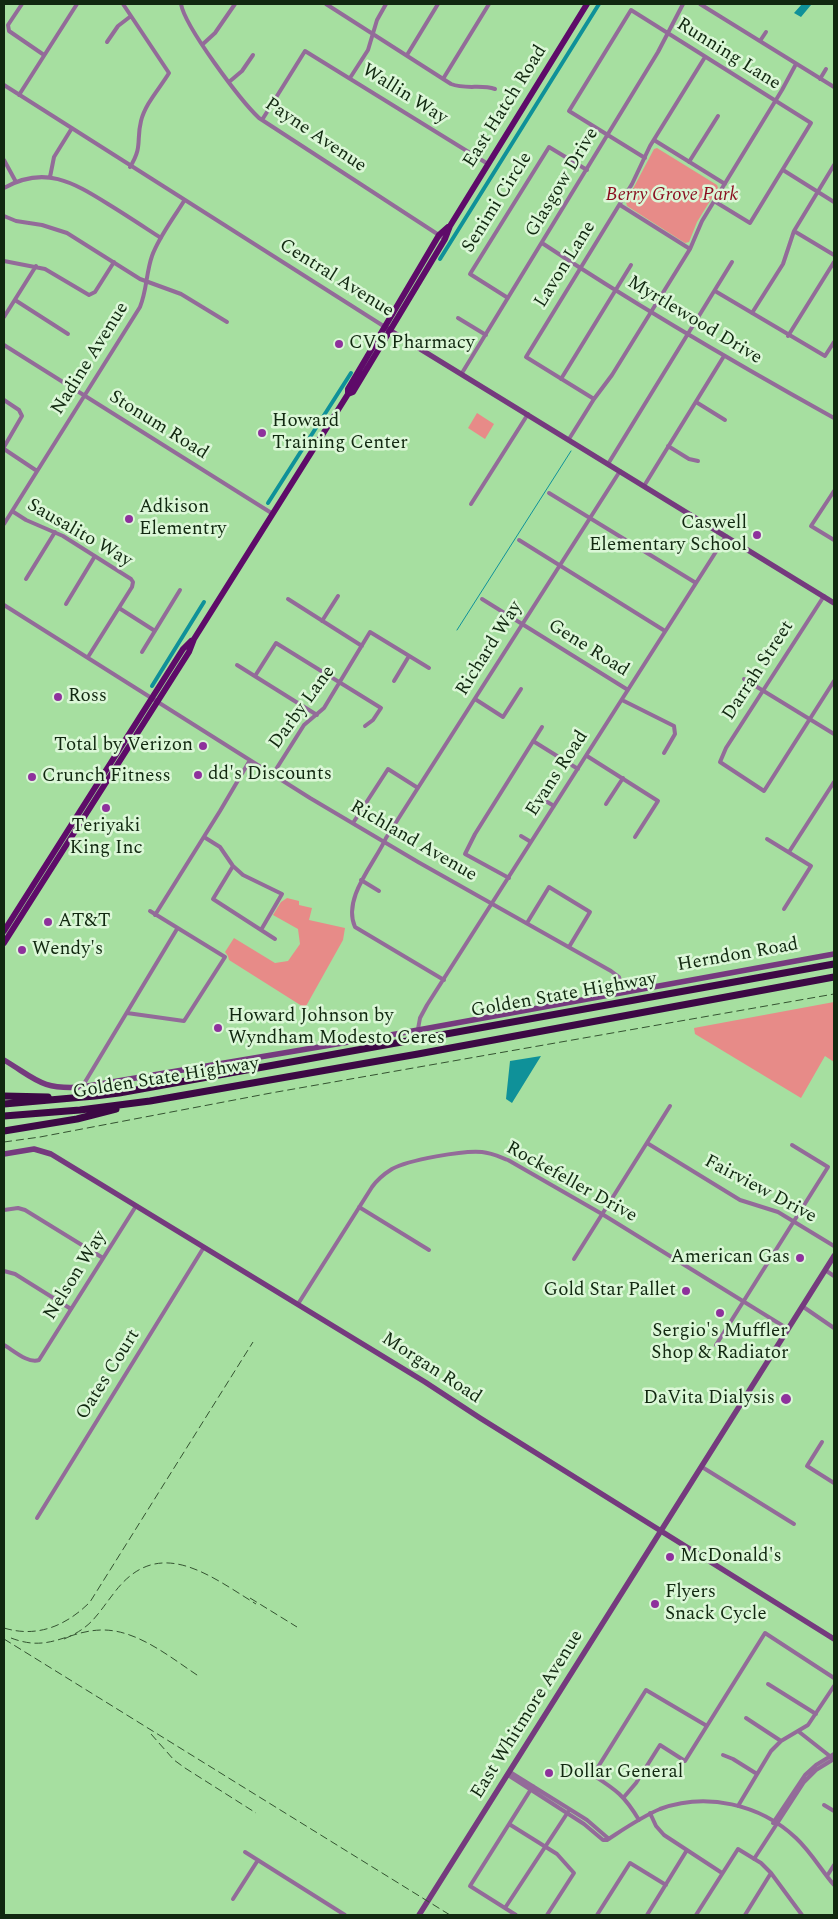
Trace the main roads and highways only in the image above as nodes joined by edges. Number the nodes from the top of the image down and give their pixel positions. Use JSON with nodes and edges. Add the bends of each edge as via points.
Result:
{"nodes":[{"id":1,"x":587,"y":4,"type":"edge"},
{"id":2,"x":155,"y":700,"type":"junction"},
{"id":3,"x":4,"y":930,"type":"edge"},
{"id":4,"x":4,"y":943,"type":"edge"},
{"id":5,"x":834,"y":964,"type":"edge"},
{"id":6,"x":834,"y":977,"type":"edge"},
{"id":7,"x":4,"y":1096,"type":"edge"},
{"id":8,"x":71,"y":1098,"type":"junction"},
{"id":9,"x":150,"y":1101,"type":"junction"},
{"id":10,"x":4,"y":1104,"type":"edge"},
{"id":11,"x":4,"y":1118,"type":"edge"},
{"id":12,"x":4,"y":1131,"type":"edge"}],
"edges":[{"from":1,"to":2,"type":"main road","name":"East Hatch Road","via":[[273,514],[194,639],[183,649]]},
{"from":2,"to":3,"type":"main road","name":"East Hatch Road"},
{"from":2,"to":4,"type":"main road","name":"East Hatch Road"},
{"from":5,"to":8,"type":"highway","name":"Golden State Highway","via":[[128,1091]]},
{"from":6,"to":9,"type":"highway","name":"Golden State Highway"},
{"from":7,"to":8,"type":"highway"},
{"from":8,"to":10,"type":"highway","name":"Golden State Highway"},
{"from":9,"to":11,"type":"highway","name":"Golden State Highway"},
{"from":9,"to":12,"type":"highway","via":[[77,1119]]}]}
